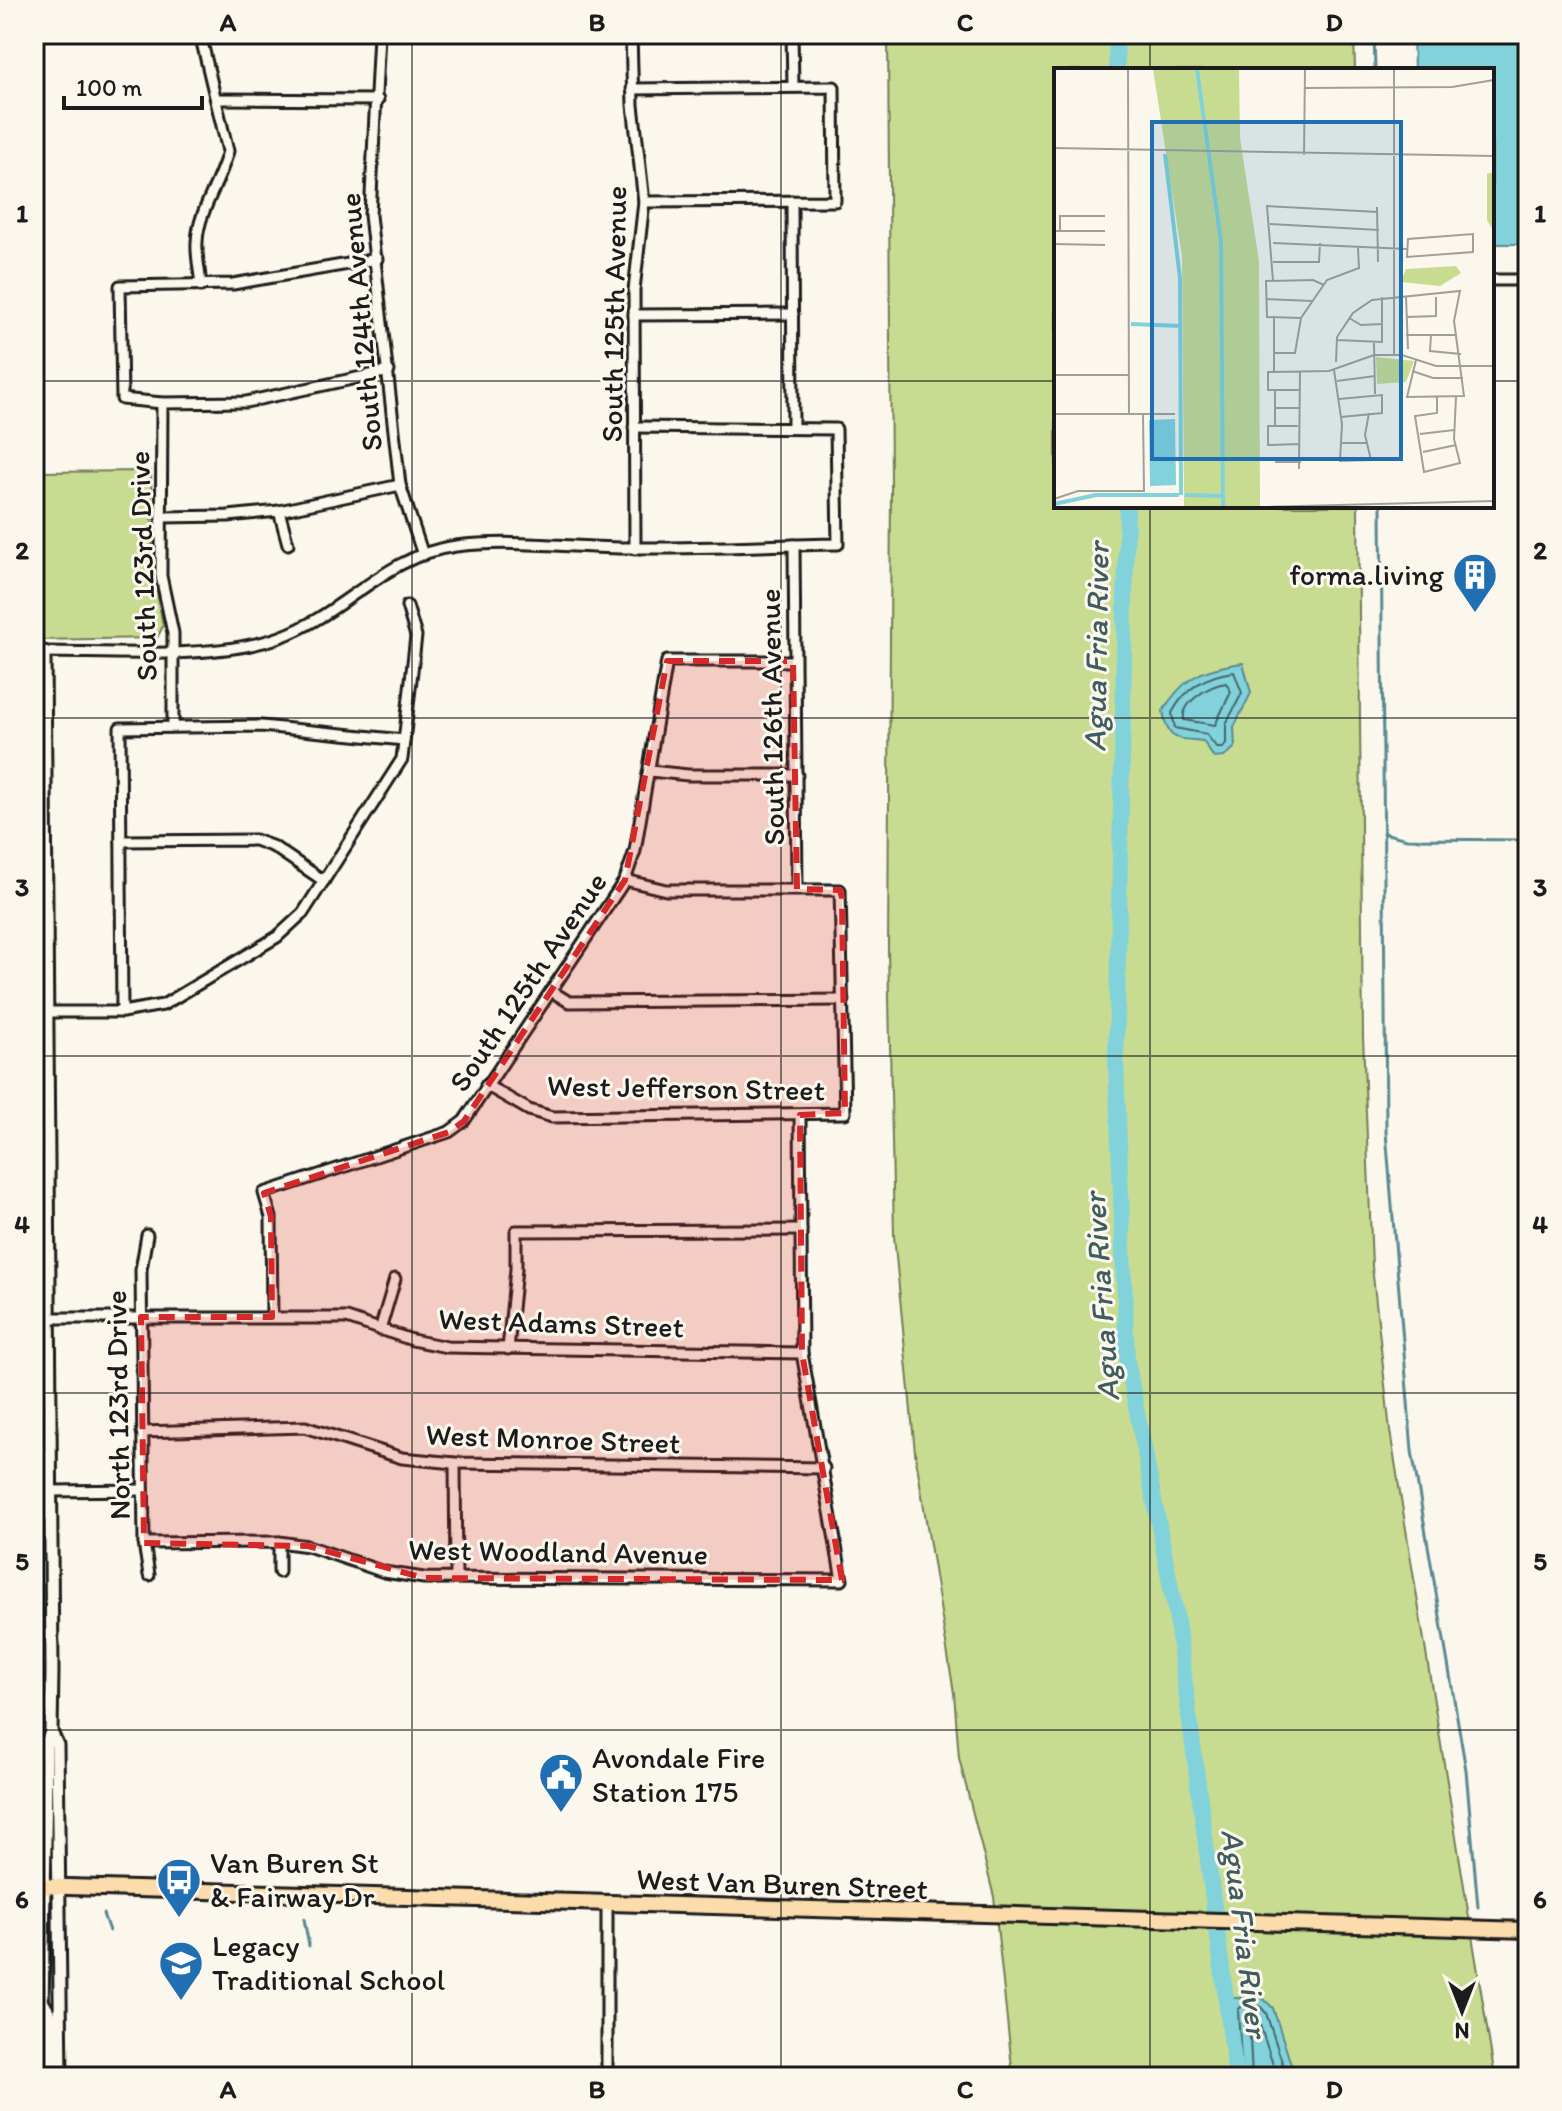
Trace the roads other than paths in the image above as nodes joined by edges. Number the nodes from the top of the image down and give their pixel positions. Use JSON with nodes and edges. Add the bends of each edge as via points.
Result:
{"nodes":[{"id":1,"x":200,"y":34,"type":"edge"},
{"id":2,"x":379,"y":34,"type":"edge"},
{"id":3,"x":631,"y":34,"type":"edge"},
{"id":4,"x":792,"y":34,"type":"edge"},
{"id":5,"x":793,"y":86,"type":"junction"},
{"id":6,"x":632,"y":89,"type":"junction"},
{"id":7,"x":216,"y":99,"type":"junction"},
{"id":8,"x":378,"y":100,"type":"junction"},
{"id":9,"x":792,"y":201,"type":"junction"},
{"id":10,"x":644,"y":202,"type":"junction"},
{"id":11,"x":377,"y":259,"type":"junction"},
{"id":12,"x":1494,"y":280,"type":"edge"},
{"id":13,"x":1528,"y":280,"type":"edge"},
{"id":14,"x":201,"y":286,"type":"junction"},
{"id":15,"x":793,"y":314,"type":"junction"},
{"id":16,"x":634,"y":315,"type":"junction"},
{"id":17,"x":389,"y":371,"type":"junction"},
{"id":18,"x":162,"y":403,"type":"junction"},
{"id":19,"x":634,"y":427,"type":"junction"},
{"id":20,"x":793,"y":428,"type":"junction"},
{"id":21,"x":400,"y":485,"type":"junction"},
{"id":22,"x":279,"y":511,"type":"junction"},
{"id":23,"x":162,"y":517,"type":"junction"},
{"id":24,"x":288,"y":544,"type":"dead end"},
{"id":25,"x":794,"y":545,"type":"junction"},
{"id":26,"x":635,"y":549,"type":"junction"},
{"id":27,"x":423,"y":555,"type":"junction"},
{"id":28,"x":407,"y":606,"type":"dead end"},
{"id":29,"x":172,"y":651,"type":"junction"},
{"id":30,"x":39,"y":652,"type":"edge"},
{"id":31,"x":793,"y":661,"type":"junction"},
{"id":32,"x":173,"y":726,"type":"junction"},
{"id":33,"x":404,"y":740,"type":"junction"},
{"id":34,"x":650,"y":771,"type":"junction"},
{"id":35,"x":797,"y":775,"type":"junction"},
{"id":36,"x":121,"y":841,"type":"junction"},
{"id":37,"x":625,"y":880,"type":"junction"},
{"id":38,"x":324,"y":881,"type":"junction"},
{"id":39,"x":797,"y":889,"type":"junction"},
{"id":40,"x":551,"y":991,"type":"junction"},
{"id":41,"x":844,"y":1000,"type":"junction"},
{"id":42,"x":34,"y":1012,"type":"edge"},
{"id":43,"x":47,"y":1012,"type":"junction"},
{"id":44,"x":122,"y":1012,"type":"junction"},
{"id":45,"x":486,"y":1085,"type":"junction"},
{"id":46,"x":800,"y":1115,"type":"junction"},
{"id":47,"x":801,"y":1230,"type":"junction"},
{"id":48,"x":147,"y":1235,"type":"dead end"},
{"id":49,"x":395,"y":1279,"type":"dead end"},
{"id":50,"x":141,"y":1317,"type":"junction"},
{"id":51,"x":272,"y":1317,"type":"junction"},
{"id":52,"x":34,"y":1318,"type":"edge"},
{"id":53,"x":49,"y":1318,"type":"junction"},
{"id":54,"x":380,"y":1330,"type":"junction"},
{"id":55,"x":508,"y":1349,"type":"junction"},
{"id":56,"x":802,"y":1353,"type":"junction"},
{"id":57,"x":142,"y":1432,"type":"junction"},
{"id":58,"x":455,"y":1463,"type":"junction"},
{"id":59,"x":824,"y":1468,"type":"junction"},
{"id":60,"x":143,"y":1490,"type":"junction"},
{"id":61,"x":50,"y":1491,"type":"junction"},
{"id":62,"x":279,"y":1542,"type":"junction"},
{"id":63,"x":144,"y":1543,"type":"junction"},
{"id":64,"x":279,"y":1572,"type":"dead end"},
{"id":65,"x":149,"y":1575,"type":"dead end"},
{"id":66,"x":456,"y":1577,"type":"junction"},
{"id":67,"x":46,"y":1887,"type":"edge"},
{"id":68,"x":607,"y":1904,"type":"junction"},
{"id":69,"x":1528,"y":1930,"type":"edge"},
{"id":70,"x":42,"y":2001,"type":"junction"},
{"id":71,"x":42,"y":2077,"type":"edge"},
{"id":72,"x":59,"y":2077,"type":"edge"},
{"id":73,"x":607,"y":2077,"type":"edge"}],
"edges":[{"from":1,"to":7,"type":"street"},
{"from":2,"to":8,"type":"street","name":"South 124th Avenue"},
{"from":3,"to":6,"type":"street","name":"South 125th Avenue"},
{"from":4,"to":5,"type":"street"},
{"from":5,"to":6,"type":"street"},
{"from":5,"to":9,"type":"street","via":[[834,87],[835,201]]},
{"from":6,"to":10,"type":"street","name":"South 125th Avenue"},
{"from":7,"to":8,"type":"street"},
{"from":7,"to":14,"type":"street","via":[[228,151],[199,227]]},
{"from":8,"to":11,"type":"street","name":"South 124th Avenue","via":[[370,215]]},
{"from":9,"to":10,"type":"street"},
{"from":9,"to":15,"type":"street"},
{"from":10,"to":16,"type":"street","name":"South 125th Avenue"},
{"from":11,"to":14,"type":"street"},
{"from":11,"to":17,"type":"street","name":"South 124th Avenue"},
{"from":12,"to":13,"type":"street"},
{"from":14,"to":18,"type":"street","via":[[120,286],[122,399]]},
{"from":15,"to":16,"type":"street"},
{"from":15,"to":20,"type":"street"},
{"from":16,"to":19,"type":"street","name":"South 125th Avenue"},
{"from":17,"to":18,"type":"street","via":[[246,402]]},
{"from":17,"to":21,"type":"street","name":"South 124th Avenue"},
{"from":18,"to":23,"type":"street","name":"South 123rd Drive"},
{"from":19,"to":20,"type":"street"},
{"from":19,"to":26,"type":"street","name":"South 125th Avenue"},
{"from":20,"to":25,"type":"street","via":[[836,429],[838,544]]},
{"from":21,"to":22,"type":"street"},
{"from":21,"to":27,"type":"street","name":"South 124th Avenue"},
{"from":22,"to":23,"type":"street"},
{"from":22,"to":24,"type":"street"},
{"from":23,"to":29,"type":"street","name":"South 123rd Drive","via":[[161,576]]},
{"from":25,"to":26,"type":"street"},
{"from":25,"to":31,"type":"street","name":"South 126th Avenue"},
{"from":26,"to":27,"type":"street","via":[[455,546]]},
{"from":27,"to":29,"type":"street","via":[[395,566],[280,637],[244,646]]},
{"from":28,"to":33,"type":"street","via":[[416,636]]},
{"from":29,"to":30,"type":"street"},
{"from":29,"to":32,"type":"street","name":"South 123rd Drive"},
{"from":30,"to":43,"type":"street"},
{"from":31,"to":34,"type":"street","name":"South 125th Avenue","via":[[667,661]]},
{"from":31,"to":35,"type":"street","name":"South 126th Avenue"},
{"from":32,"to":33,"type":"street","via":[[261,726]]},
{"from":32,"to":36,"type":"street","via":[[120,728]]},
{"from":33,"to":38,"type":"street","via":[[402,759]]},
{"from":34,"to":35,"type":"street"},
{"from":34,"to":37,"type":"street","name":"South 125th Avenue"},
{"from":35,"to":39,"type":"street","name":"South 126th Avenue"},
{"from":36,"to":38,"type":"street","via":[[255,840]]},
{"from":36,"to":44,"type":"street"},
{"from":37,"to":39,"type":"street","via":[[666,890]]},
{"from":37,"to":40,"type":"street","name":"South 125th Avenue"},
{"from":38,"to":44,"type":"street","via":[[303,913],[277,937],[163,1005]]},
{"from":39,"to":41,"type":"street","via":[[840,890]]},
{"from":40,"to":41,"type":"street","via":[[569,1002]]},
{"from":40,"to":45,"type":"street","name":"South 125th Avenue"},
{"from":41,"to":46,"type":"street","name":"West Jefferson Street","via":[[845,1113]]},
{"from":42,"to":43,"type":"street"},
{"from":43,"to":44,"type":"street"},
{"from":43,"to":53,"type":"street"},
{"from":45,"to":46,"type":"street","name":"West Jefferson Street","via":[[552,1117]]},
{"from":45,"to":51,"type":"street","name":"South 125th Avenue","via":[[464,1121],[449,1132],[264,1193],[271,1217]]},
{"from":46,"to":47,"type":"street"},
{"from":47,"to":55,"type":"street","via":[[516,1231]]},
{"from":47,"to":56,"type":"street"},
{"from":48,"to":50,"type":"street","name":"North 123rd Drive"},
{"from":49,"to":54,"type":"street"},
{"from":50,"to":51,"type":"street","name":"West Adams Street"},
{"from":50,"to":53,"type":"street","name":"West Adams Street"},
{"from":50,"to":57,"type":"street","name":"North 123rd Drive"},
{"from":51,"to":54,"type":"street","name":"West Adams Street","via":[[347,1318]]},
{"from":52,"to":53,"type":"street","name":"West Adams Street"},
{"from":53,"to":61,"type":"street"},
{"from":54,"to":55,"type":"street","name":"West Adams Street","via":[[447,1347]]},
{"from":55,"to":56,"type":"street","name":"West Adams Street"},
{"from":56,"to":59,"type":"street"},
{"from":57,"to":58,"type":"street","name":"West Monroe Street","via":[[305,1427],[402,1458]]},
{"from":57,"to":60,"type":"street","name":"North 123rd Drive"},
{"from":58,"to":59,"type":"street","name":"West Monroe Street"},
{"from":58,"to":66,"type":"street"},
{"from":59,"to":66,"type":"street","name":"West Woodland Avenue","via":[[842,1580]]},
{"from":60,"to":61,"type":"street"},
{"from":60,"to":63,"type":"street","name":"North 123rd Drive"},
{"from":61,"to":67,"type":"street","via":[[51,1732],[57,1745]]},
{"from":62,"to":63,"type":"street","name":"West Woodland Avenue"},
{"from":62,"to":64,"type":"street"},
{"from":62,"to":66,"type":"street","name":"West Woodland Avenue","via":[[308,1546],[384,1572]]},
{"from":63,"to":65,"type":"street","name":"North 123rd Drive"},
{"from":67,"to":68,"type":"main road","name":"West Van Buren Street"},
{"from":67,"to":70,"type":"street"},
{"from":67,"to":72,"type":"street"},
{"from":68,"to":69,"type":"main road","name":"West Van Buren Street"},
{"from":68,"to":73,"type":"street"},
{"from":70,"to":71,"type":"street"},
{"from":70,"to":72,"type":"street","via":[[49,2009],[52,2070]]}]}
